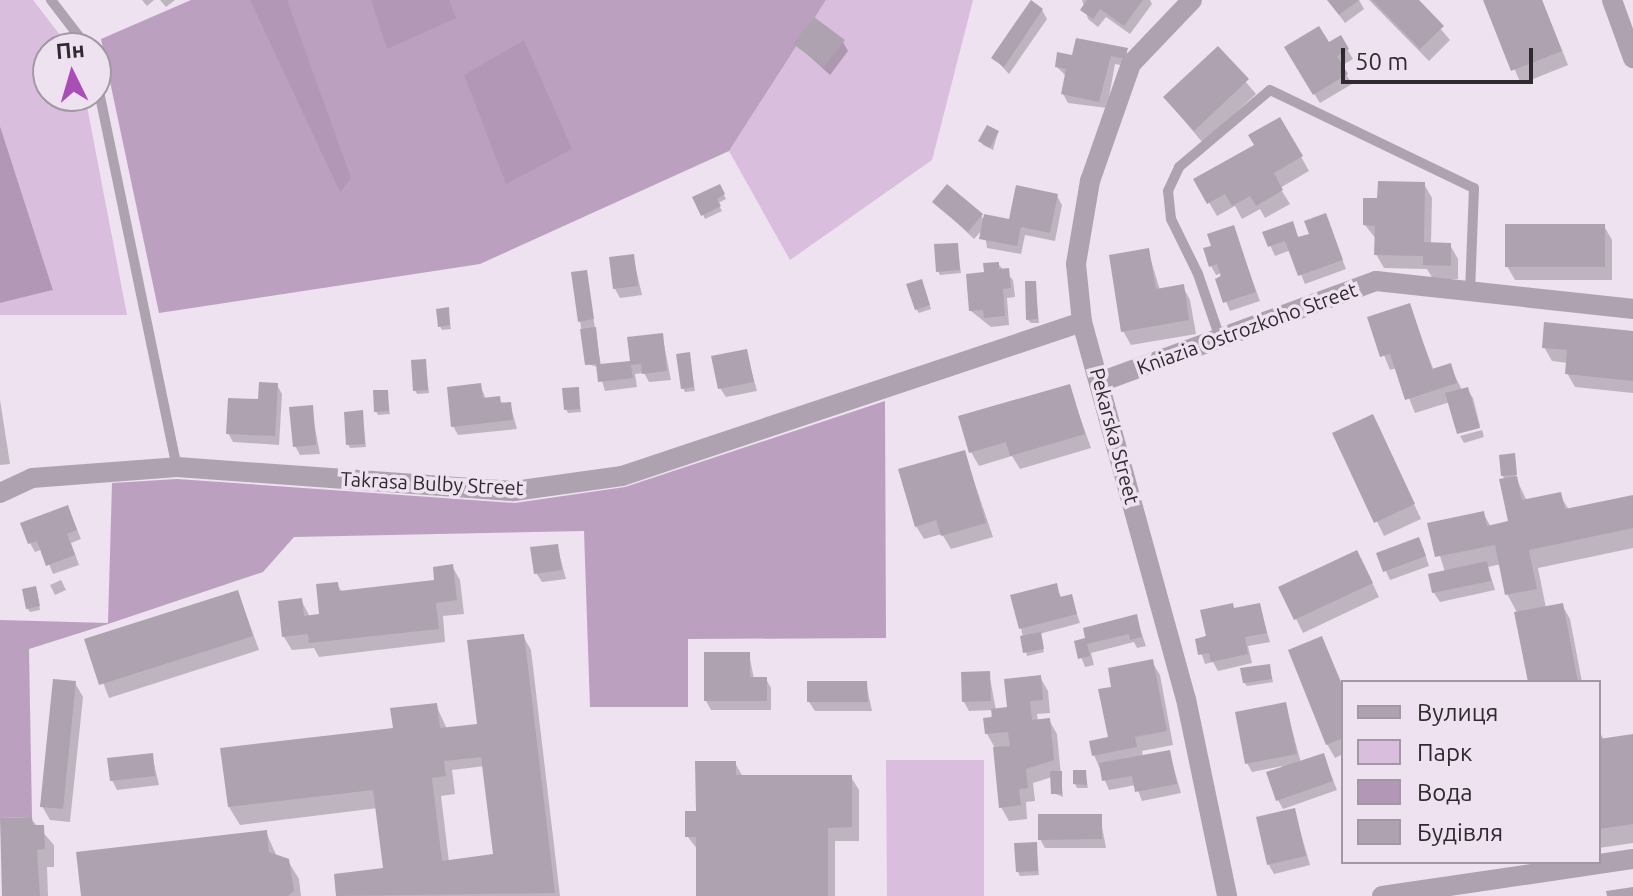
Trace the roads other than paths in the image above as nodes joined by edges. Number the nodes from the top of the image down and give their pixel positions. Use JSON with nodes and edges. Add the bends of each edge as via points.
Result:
{"nodes":[{"id":1,"x":51,"y":0,"type":"edge"},
{"id":2,"x":1192,"y":0,"type":"edge"},
{"id":3,"x":1612,"y":0,"type":"edge"},
{"id":4,"x":76,"y":32,"type":"edge"},
{"id":5,"x":1633,"y":58,"type":"edge"},
{"id":6,"x":103,"y":112,"type":"edge"},
{"id":7,"x":1470,"y":291,"type":"junction"},
{"id":8,"x":1633,"y":309,"type":"edge"},
{"id":9,"x":1082,"y":322,"type":"junction"},
{"id":10,"x":1220,"y":338,"type":"junction"},
{"id":11,"x":1100,"y":382,"type":"junction"},
{"id":12,"x":177,"y":467,"type":"junction"},
{"id":13,"x":0,"y":493,"type":"edge"},
{"id":14,"x":1633,"y":859,"type":"edge"},
{"id":15,"x":1599,"y":864,"type":"edge"},
{"id":16,"x":1601,"y":864,"type":"edge"},
{"id":17,"x":1227,"y":896,"type":"edge"},
{"id":18,"x":1382,"y":896,"type":"edge"}],
"edges":[{"from":1,"to":4,"type":"lane"},
{"from":2,"to":9,"type":"street","name":"Pekarska Street","via":[[1131,64],[1090,181],[1076,264]]},
{"from":3,"to":5,"type":"street"},
{"from":6,"to":12,"type":"lane"},
{"from":7,"to":8,"type":"street","name":"Kniazia Ostrozkoho Street"},
{"from":7,"to":10,"type":"street","name":"Kniazia Ostrozkoho Street","via":[[1376,281]]},
{"from":7,"to":10,"type":"lane","via":[[1474,188],[1270,90],[1179,167],[1168,191],[1171,219],[1198,274]]},
{"from":9,"to":11,"type":"street","name":"Pekarska Street"},
{"from":9,"to":12,"type":"street","name":"Takrasa Bulby Street","via":[[622,476],[514,491]]},
{"from":10,"to":11,"type":"street","name":"Kniazia Ostrozkoho Street"},
{"from":11,"to":17,"type":"street","name":"Pekarska Street","via":[[1186,699]]},
{"from":12,"to":13,"type":"street","name":"Takrasa Bulby Street","via":[[32,478]]},
{"from":14,"to":16,"type":"street"},
{"from":15,"to":18,"type":"street"}]}
